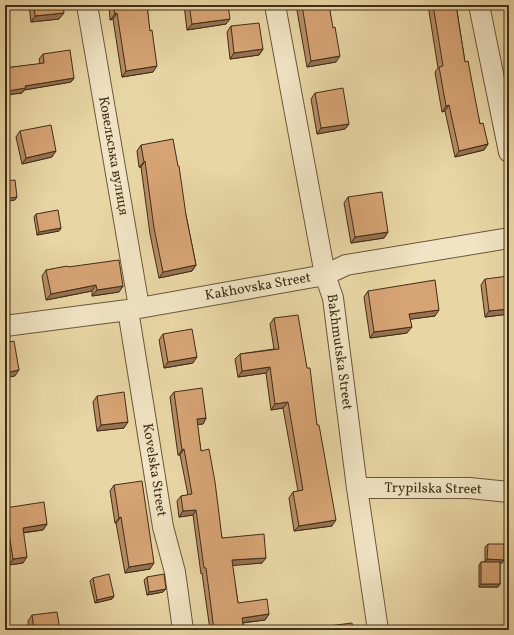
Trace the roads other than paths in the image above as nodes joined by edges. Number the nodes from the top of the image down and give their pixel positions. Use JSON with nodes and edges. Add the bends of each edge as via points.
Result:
{"nodes":[{"id":1,"x":87,"y":5,"type":"edge"},
{"id":2,"x":275,"y":5,"type":"edge"},
{"id":3,"x":479,"y":5,"type":"edge"},
{"id":4,"x":509,"y":152,"type":"edge"},
{"id":5,"x":509,"y":238,"type":"edge"},
{"id":6,"x":325,"y":275,"type":"junction"},
{"id":7,"x":134,"y":309,"type":"junction"},
{"id":8,"x":5,"y":326,"type":"edge"},
{"id":9,"x":357,"y":488,"type":"junction"},
{"id":10,"x":509,"y":492,"type":"edge"},
{"id":11,"x":183,"y":630,"type":"edge"},
{"id":12,"x":378,"y":630,"type":"edge"}],
"edges":[{"from":1,"to":7,"type":"street","name":"Ковельська вулиця"},
{"from":2,"to":6,"type":"street","name":"Bakhmutska Street"},
{"from":3,"to":4,"type":"street"},
{"from":5,"to":6,"type":"street","name":"Kakhovska Street","via":[[346,265]]},
{"from":6,"to":7,"type":"street","name":"Kakhovska Street"},
{"from":6,"to":9,"type":"street","name":"Bakhmutska Street","via":[[333,298]]},
{"from":7,"to":8,"type":"street","name":"Kakhovska Street"},
{"from":7,"to":11,"type":"street","name":"Kovelska Street","via":[[163,527],[175,572]]},
{"from":9,"to":10,"type":"street","name":"Trypilska Street","via":[[469,488]]},
{"from":9,"to":12,"type":"street","name":"Bakhmutska Street"}]}
